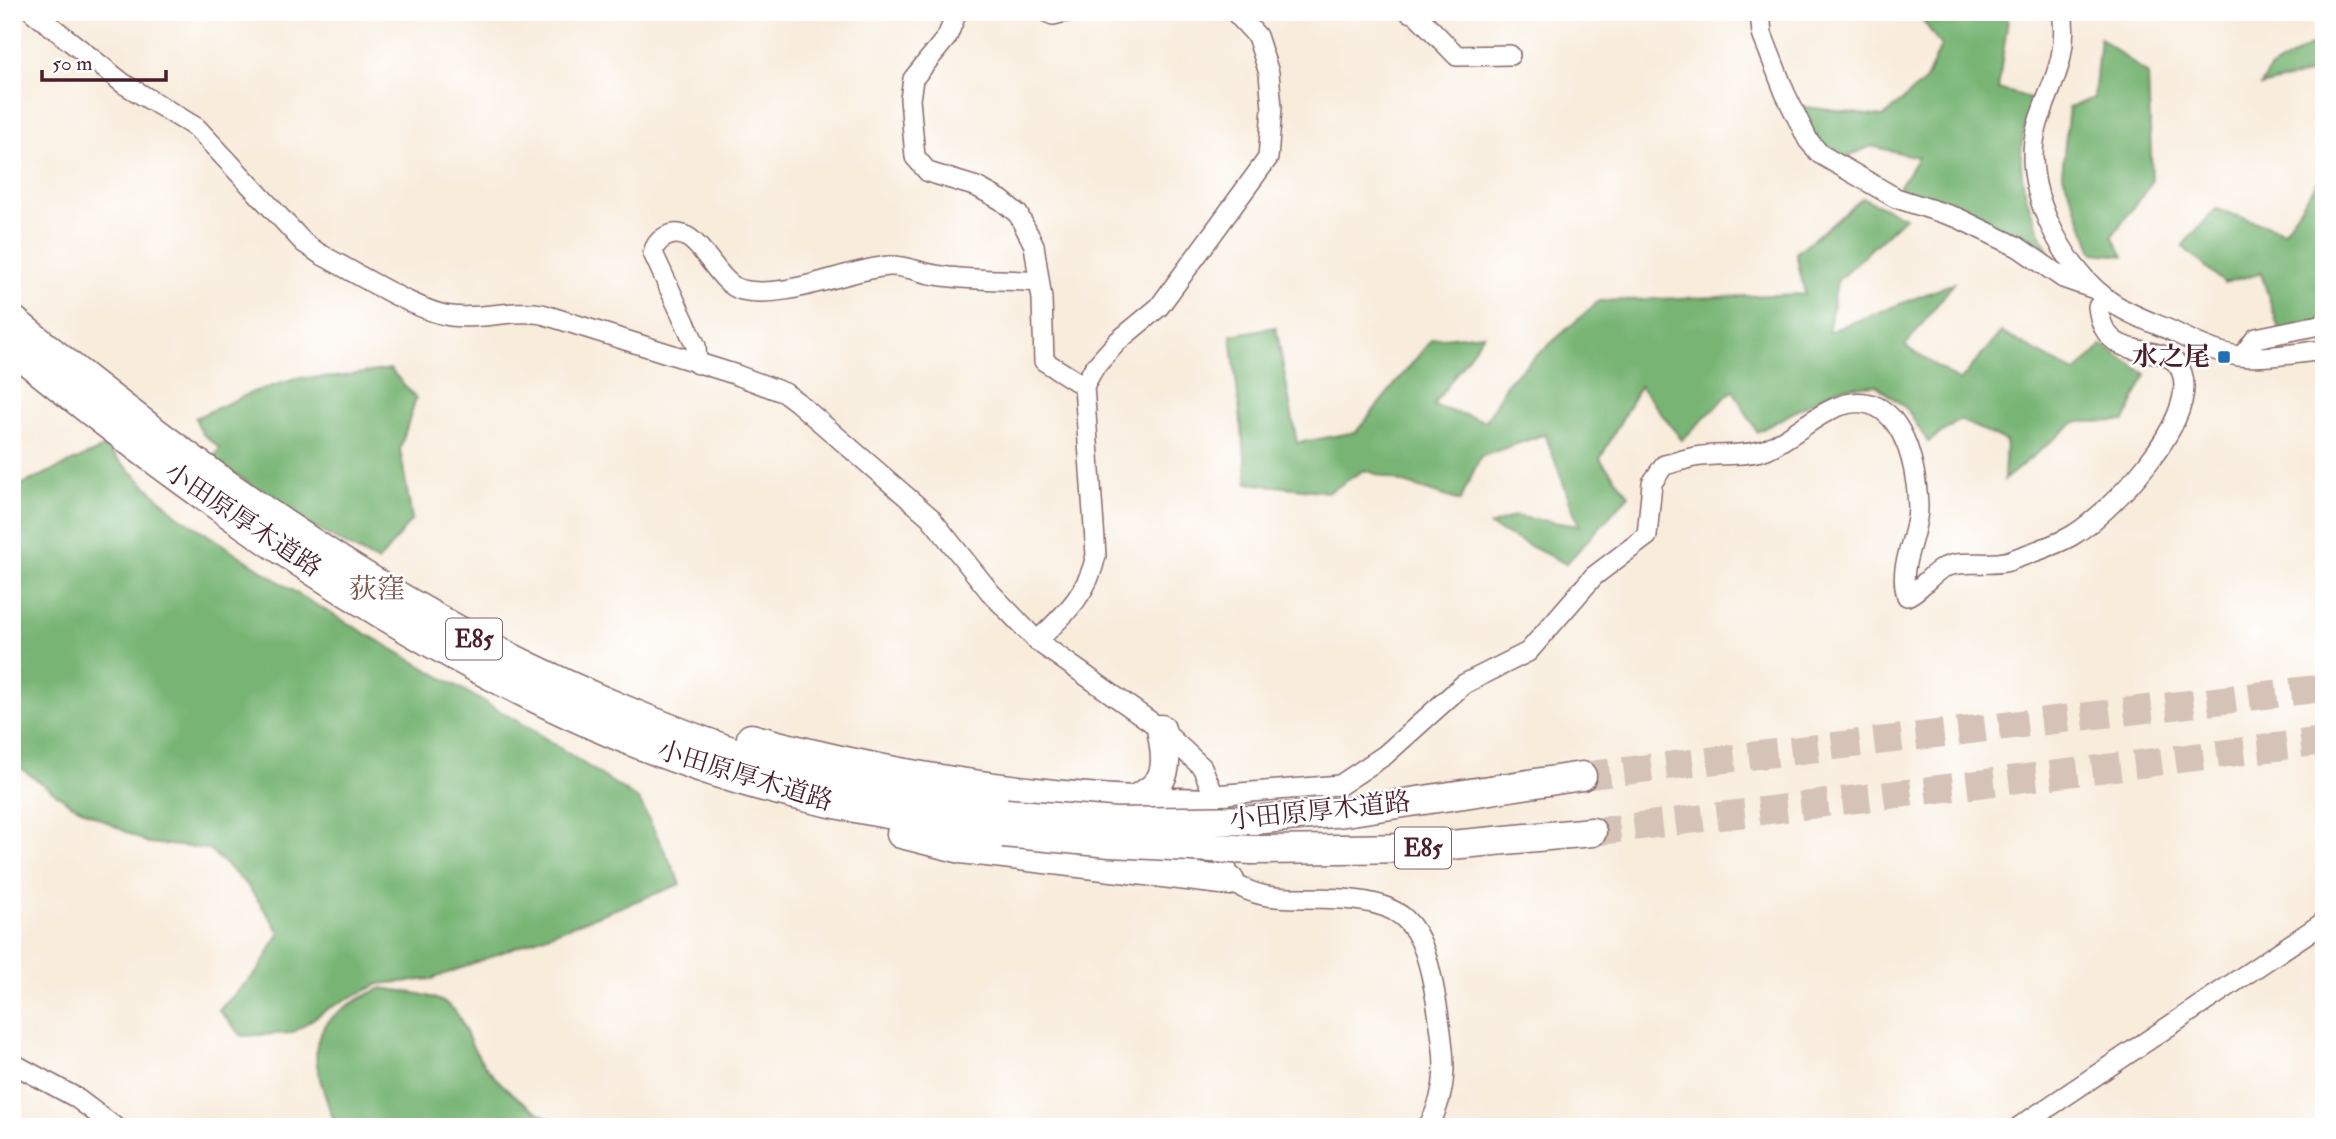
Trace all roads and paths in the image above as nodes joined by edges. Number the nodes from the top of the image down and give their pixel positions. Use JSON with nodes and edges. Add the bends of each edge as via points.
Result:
{"nodes":[{"id":1,"x":33,"y":12,"type":"edge"},
{"id":2,"x":957,"y":12,"type":"edge"},
{"id":3,"x":1046,"y":12,"type":"edge"},
{"id":4,"x":1066,"y":12,"type":"edge"},
{"id":5,"x":1235,"y":12,"type":"edge"},
{"id":6,"x":1409,"y":12,"type":"edge"},
{"id":7,"x":1760,"y":12,"type":"edge"},
{"id":8,"x":2062,"y":12,"type":"edge"},
{"id":9,"x":1510,"y":55,"type":"dead end"},
{"id":10,"x":1037,"y":282,"type":"junction"},
{"id":11,"x":2103,"y":295,"type":"junction"},
{"id":12,"x":12,"y":319,"type":"edge"},
{"id":13,"x":2324,"y":324,"type":"edge"},
{"id":14,"x":12,"y":349,"type":"edge"},
{"id":15,"x":2324,"y":350,"type":"edge"},
{"id":16,"x":2242,"y":356,"type":"junction"},
{"id":17,"x":697,"y":364,"type":"junction"},
{"id":18,"x":1084,"y":386,"type":"junction"},
{"id":19,"x":1037,"y":641,"type":"junction"},
{"id":20,"x":506,"y":657,"type":"junction"},
{"id":21,"x":1161,"y":729,"type":"junction"},
{"id":22,"x":1582,"y":776,"type":"tunnel mouth"},
{"id":23,"x":783,"y":792,"type":"junction"},
{"id":24,"x":1214,"y":799,"type":"junction"},
{"id":25,"x":1128,"y":802,"type":"junction"},
{"id":26,"x":1004,"y":823,"type":"junction"},
{"id":27,"x":1592,"y":832,"type":"tunnel mouth"},
{"id":28,"x":1230,"y":881,"type":"junction"},
{"id":29,"x":2324,"y":922,"type":"edge"},
{"id":30,"x":12,"y":1063,"type":"edge"},
{"id":31,"x":116,"y":1127,"type":"edge"},
{"id":32,"x":1428,"y":1127,"type":"edge"},
{"id":33,"x":2020,"y":1127,"type":"edge"}],
"edges":[{"from":1,"to":17,"type":"street","via":[[124,84],[197,128],[304,243],[320,254],[436,313],[542,314]]},
{"from":2,"to":10,"type":"street","via":[[947,37],[914,79],[910,99],[915,157],[928,172],[977,187],[1018,214],[1034,245]]},
{"from":3,"to":4,"type":"street"},
{"from":5,"to":18,"type":"street","via":[[1257,37],[1269,73],[1268,158],[1159,307],[1118,341]]},
{"from":6,"to":9,"type":"street","via":[[1457,56]]},
{"from":7,"to":11,"type":"street","via":[[1762,34],[1785,93],[1820,154],[1896,198],[1958,218],[2018,247],[2063,278]]},
{"from":8,"to":11,"type":"street","via":[[2063,58],[2037,127],[2034,177],[2050,224],[2081,273]]},
{"from":10,"to":17,"type":"street","via":[[938,276],[891,266],[780,289],[744,290],[723,277],[693,241],[676,233],[662,239],[653,253],[696,346]]},
{"from":10,"to":18,"type":"street","via":[[1044,361]]},
{"from":11,"to":16,"type":"street","via":[[2185,337]]},
{"from":11,"to":24,"type":"street","via":[[2098,307],[2101,325],[2109,336],[2126,349],[2172,359],[2184,382],[2171,426],[2136,480],[2073,536],[2005,562],[1945,567],[1907,596],[1902,581],[1918,509],[1906,439],[1877,406],[1857,401],[1846,404],[1763,450],[1664,465],[1652,484],[1647,536],[1587,583],[1528,652],[1464,684],[1385,755],[1340,785]]},
{"from":12,"to":20,"type":"highway","name":"小田原厚木道路","number":"E85","via":[[221,482],[313,544]]},
{"from":13,"to":16,"type":"street","via":[[2256,338]]},
{"from":14,"to":23,"type":"highway","name":"小田原厚木道路","number":"E85","via":[[240,522],[369,605],[597,728],[696,766]]},
{"from":15,"to":16,"type":"street"},
{"from":17,"to":19,"type":"street","via":[[771,387],[797,402],[929,517]]},
{"from":18,"to":19,"type":"street","via":[[1096,555],[1082,594]]},
{"from":19,"to":21,"type":"street"},
{"from":20,"to":25,"type":"highway","via":[[806,753],[979,784]]},
{"from":20,"to":26,"type":"highway","name":"小田原厚木道路","number":"E85","via":[[695,738],[788,769]]},
{"from":21,"to":24,"type":"street","via":[[1202,767]]},
{"from":21,"to":25,"type":"highway","via":[[1166,755],[1161,780]]},
{"from":22,"to":26,"type":"highway","name":"小田原厚木道路","number":"E85","bridge":true,"via":[[1345,812],[1254,820]]},
{"from":23,"to":26,"type":"highway","name":"小田原厚木道路","number":"E85","via":[[878,814]]},
{"from":23,"to":28,"type":"highway","via":[[858,823],[961,849]]},
{"from":24,"to":25,"type":"highway"},
{"from":24,"to":28,"type":"street"},
{"from":26,"to":27,"type":"highway","name":"小田原厚木道路","number":"E85","bridge":true,"via":[[1110,843],[1253,850],[1418,848]]},
{"from":28,"to":32,"type":"street","via":[[1264,898],[1375,902],[1415,927],[1433,980],[1446,1060],[1445,1086]]},
{"from":29,"to":33,"type":"street"},
{"from":30,"to":31,"type":"street","via":[[75,1097]]}]}
